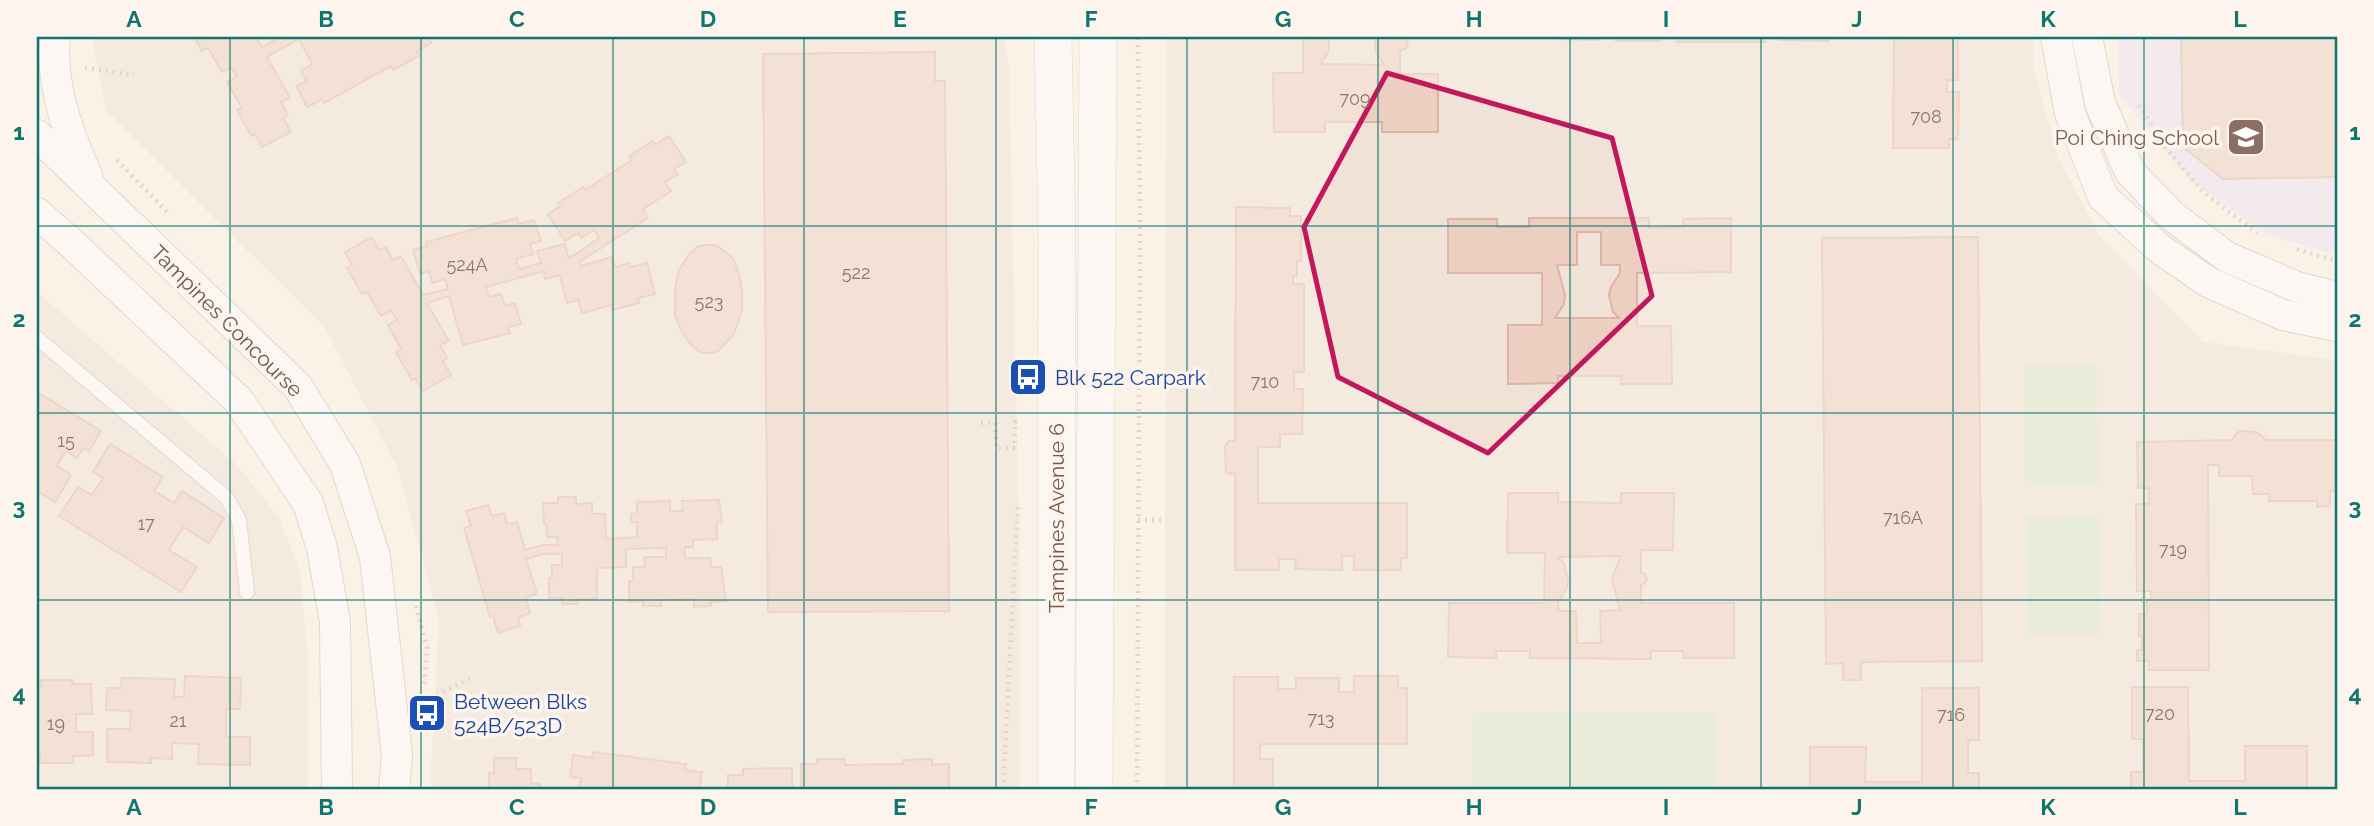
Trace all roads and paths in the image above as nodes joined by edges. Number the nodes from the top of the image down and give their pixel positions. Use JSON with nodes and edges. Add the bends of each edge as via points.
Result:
{"nodes":[{"id":1,"x":55,"y":37,"type":"edge"},
{"id":2,"x":1052,"y":37,"type":"edge"},
{"id":3,"x":1098,"y":37,"type":"edge"},
{"id":4,"x":1138,"y":37,"type":"edge"},
{"id":5,"x":2056,"y":37,"type":"edge"},
{"id":6,"x":2087,"y":37,"type":"edge"},
{"id":7,"x":84,"y":68,"type":"dead end"},
{"id":8,"x":134,"y":75,"type":"dead end"},
{"id":9,"x":2138,"y":104,"type":"dead end"},
{"id":10,"x":37,"y":135,"type":"edge"},
{"id":11,"x":2116,"y":184,"type":"junction"},
{"id":12,"x":97,"y":194,"type":"junction"},
{"id":13,"x":37,"y":213,"type":"edge"},
{"id":14,"x":37,"y":222,"type":"edge"},
{"id":15,"x":2268,"y":241,"type":"dead end"},
{"id":16,"x":70,"y":242,"type":"junction"},
{"id":17,"x":2291,"y":247,"type":"dead end"},
{"id":18,"x":2337,"y":261,"type":"edge"},
{"id":19,"x":2337,"y":297,"type":"edge"},
{"id":20,"x":2337,"y":326,"type":"edge"},
{"id":21,"x":37,"y":338,"type":"edge"},
{"id":22,"x":1022,"y":411,"type":"dead end"},
{"id":23,"x":981,"y":423,"type":"dead end"},
{"id":24,"x":1022,"y":423,"type":"junction"},
{"id":25,"x":1021,"y":450,"type":"dead end"},
{"id":26,"x":1018,"y":491,"type":"dead end"},
{"id":27,"x":1138,"y":520,"type":"junction"},
{"id":28,"x":1161,"y":520,"type":"dead end"},
{"id":29,"x":247,"y":592,"type":"dead end"},
{"id":30,"x":473,"y":677,"type":"dead end"},
{"id":31,"x":424,"y":701,"type":"dead end"},
{"id":32,"x":337,"y":789,"type":"edge"},
{"id":33,"x":394,"y":789,"type":"edge"},
{"id":34,"x":1003,"y":789,"type":"edge"},
{"id":35,"x":1056,"y":789,"type":"edge"},
{"id":36,"x":1094,"y":789,"type":"edge"},
{"id":37,"x":1137,"y":789,"type":"edge"}],
"edges":[{"from":1,"to":12,"type":"street","name":"Tampines Concourse","via":[[58,96]]},
{"from":2,"to":35,"type":"street","name":"Tampines Avenue 6","via":[[1057,237]]},
{"from":3,"to":36,"type":"street","name":"Tampines Avenue 6"},
{"from":4,"to":27,"type":"path"},
{"from":5,"to":11,"type":"street","via":[[2070,113]]},
{"from":6,"to":11,"type":"street"},
{"from":7,"to":8,"type":"path"},
{"from":9,"to":15,"type":"path","via":[[2203,192]]},
{"from":10,"to":12,"type":"street","name":"Tampines Concourse"},
{"from":11,"to":19,"type":"street","via":[[2171,215],[2227,257],[2297,287]]},
{"from":11,"to":20,"type":"street","via":[[2160,249],[2208,282],[2283,315]]},
{"from":12,"to":33,"type":"street","name":"Tampines Concourse","via":[[298,387],[345,464],[375,557],[397,755]]},
{"from":13,"to":16,"type":"street"},
{"from":14,"to":16,"type":"street"},
{"from":16,"to":32,"type":"street","via":[[238,400],[308,503],[322,548],[335,622]]},
{"from":17,"to":18,"type":"path"},
{"from":21,"to":29,"type":"lane","via":[[227,498],[239,520]]},
{"from":22,"to":24,"type":"path"},
{"from":23,"to":24,"type":"path","via":[[995,423],[996,448],[1015,448],[1014,422]]},
{"from":24,"to":25,"type":"path"},
{"from":26,"to":34,"type":"path"},
{"from":27,"to":28,"type":"path"},
{"from":27,"to":37,"type":"path"},
{"from":30,"to":31,"type":"path"}]}
